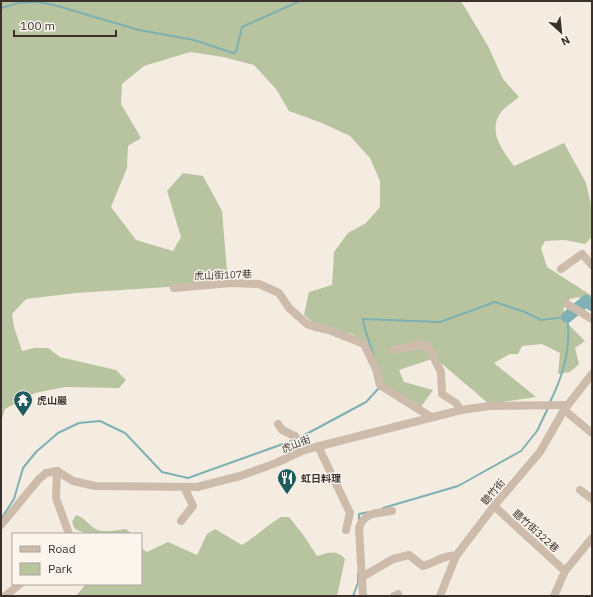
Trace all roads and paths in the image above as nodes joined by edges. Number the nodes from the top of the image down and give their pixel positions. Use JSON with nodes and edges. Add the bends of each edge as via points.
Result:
{"nodes":[{"id":1,"x":592,"y":265,"type":"edge"},
{"id":2,"x":561,"y":269,"type":"dead end"},
{"id":3,"x":174,"y":288,"type":"dead end"},
{"id":4,"x":567,"y":304,"type":"dead end"},
{"id":5,"x":589,"y":317,"type":"edge"},
{"id":6,"x":392,"y":350,"type":"dead end"},
{"id":7,"x":592,"y":374,"type":"edge"},
{"id":8,"x":563,"y":406,"type":"junction"},
{"id":9,"x":461,"y":410,"type":"junction"},
{"id":10,"x":431,"y":417,"type":"junction"},
{"id":11,"x":278,"y":424,"type":"dead end"},
{"id":12,"x":592,"y":433,"type":"edge"},
{"id":13,"x":318,"y":446,"type":"junction"},
{"id":14,"x":304,"y":450,"type":"junction"},
{"id":15,"x":57,"y":471,"type":"junction"},
{"id":16,"x":184,"y":487,"type":"junction"},
{"id":17,"x":580,"y":490,"type":"dead end"},
{"id":18,"x":592,"y":499,"type":"edge"},
{"id":19,"x":494,"y":506,"type":"junction"},
{"id":20,"x":392,"y":511,"type":"dead end"},
{"id":21,"x":181,"y":521,"type":"dead end"},
{"id":22,"x":1,"y":525,"type":"edge"},
{"id":23,"x":346,"y":530,"type":"dead end"},
{"id":24,"x":69,"y":533,"type":"edge"},
{"id":25,"x":592,"y":538,"type":"edge"},
{"id":26,"x":456,"y":556,"type":"junction"},
{"id":27,"x":565,"y":571,"type":"junction"},
{"id":28,"x":362,"y":577,"type":"junction"},
{"id":29,"x":19,"y":585,"type":"edge"},
{"id":30,"x":5,"y":596,"type":"edge"},
{"id":31,"x":363,"y":596,"type":"edge"},
{"id":32,"x":440,"y":596,"type":"edge"},
{"id":33,"x":554,"y":596,"type":"edge"}],
"edges":[{"from":1,"to":2,"type":"street","via":[[582,254]]},
{"from":3,"to":10,"type":"street","name":"虎山街107巷","via":[[230,283],[259,284],[279,293],[289,308],[307,324],[364,344],[376,369],[380,385]]},
{"from":4,"to":5,"type":"street"},
{"from":6,"to":9,"type":"street","via":[[428,346],[441,372],[442,394],[456,403]]},
{"from":7,"to":8,"type":"street"},
{"from":8,"to":9,"type":"street","name":"虎山街","via":[[489,406]]},
{"from":8,"to":12,"type":"street"},
{"from":8,"to":19,"type":"street","name":"聽竹街","via":[[540,452]]},
{"from":9,"to":10,"type":"street","name":"虎山街"},
{"from":10,"to":13,"type":"street","name":"虎山街"},
{"from":11,"to":14,"type":"street","via":[[282,430],[295,436]]},
{"from":13,"to":14,"type":"street","name":"虎山街"},
{"from":13,"to":23,"type":"street","via":[[350,513]]},
{"from":14,"to":16,"type":"street","name":"虎山街","via":[[240,476],[197,487]]},
{"from":15,"to":16,"type":"street","name":"虎山街","via":[[73,482],[95,486]]},
{"from":15,"to":22,"type":"street","via":[[46,473],[39,479]]},
{"from":15,"to":24,"type":"street","via":[[56,498]]},
{"from":16,"to":21,"type":"street","via":[[193,506]]},
{"from":17,"to":18,"type":"street"},
{"from":19,"to":26,"type":"street","name":"聽竹街"},
{"from":19,"to":27,"type":"street","name":"聽竹街322巷"},
{"from":20,"to":28,"type":"street","via":[[372,513],[365,516],[361,522],[359,528]]},
{"from":25,"to":27,"type":"street"},
{"from":26,"to":28,"type":"street","via":[[450,555],[423,566],[409,555],[393,559]]},
{"from":26,"to":32,"type":"street","name":"聽竹街"},
{"from":27,"to":33,"type":"street"},
{"from":28,"to":31,"type":"street"},
{"from":29,"to":30,"type":"street"}]}
